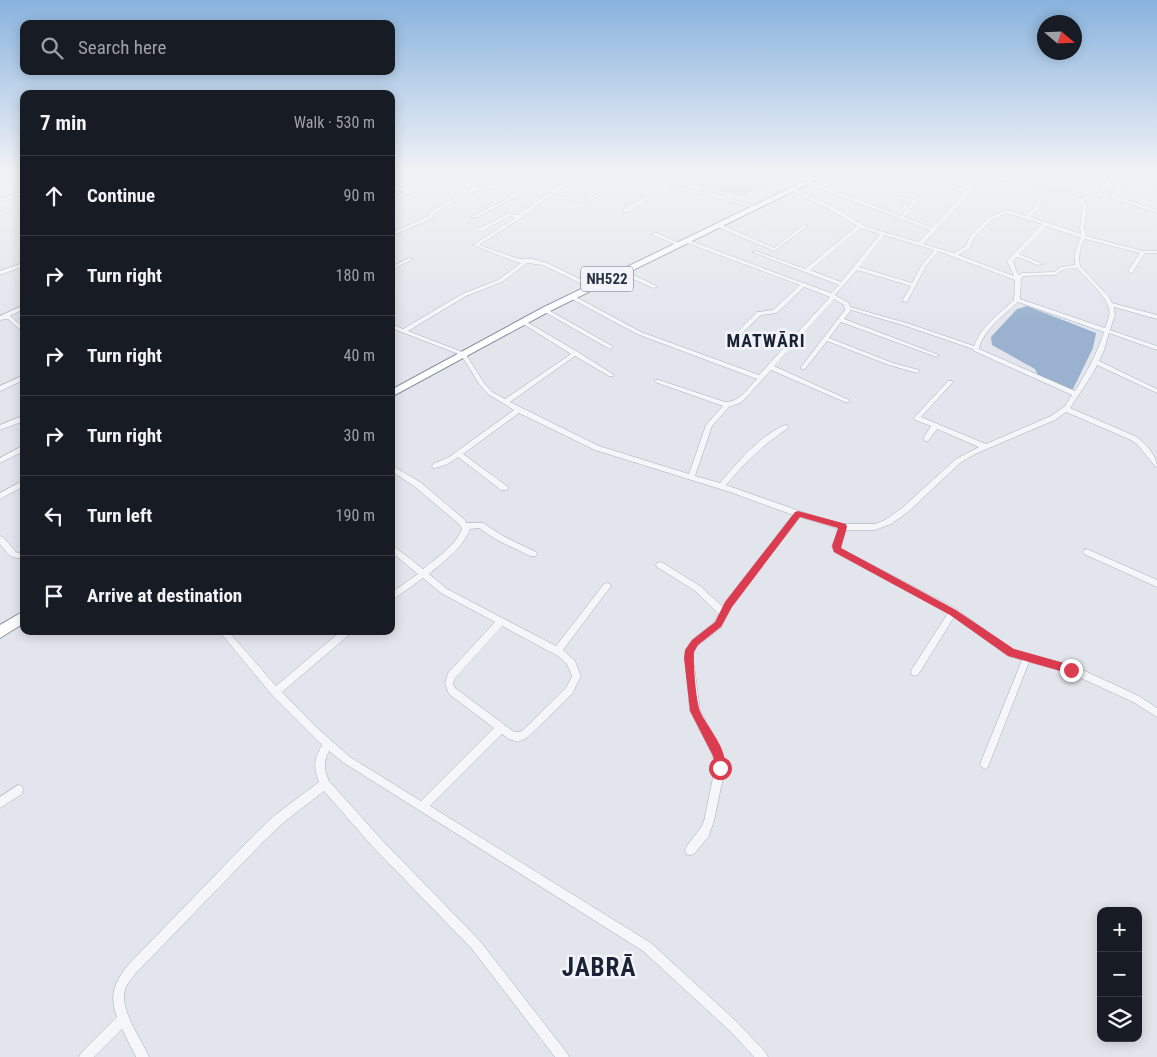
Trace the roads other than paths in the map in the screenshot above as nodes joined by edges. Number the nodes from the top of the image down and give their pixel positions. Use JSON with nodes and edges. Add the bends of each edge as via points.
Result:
{"nodes":[{"id":1,"x":419,"y":222,"type":"edge"},
{"id":2,"x":495,"y":222,"type":"edge"},
{"id":3,"x":511,"y":222,"type":"edge"},
{"id":4,"x":728,"y":222,"type":"edge"},
{"id":5,"x":853,"y":222,"type":"edge"},
{"id":6,"x":913,"y":222,"type":"edge"},
{"id":7,"x":941,"y":222,"type":"edge"},
{"id":8,"x":987,"y":222,"type":"edge"},
{"id":9,"x":1041,"y":222,"type":"edge"},
{"id":10,"x":1083,"y":222,"type":"edge"},
{"id":11,"x":1045,"y":224,"type":"junction"},
{"id":12,"x":720,"y":226,"type":"junction"},
{"id":13,"x":806,"y":226,"type":"dead end"},
{"id":14,"x":859,"y":226,"type":"junction"},
{"id":15,"x":480,"y":230,"type":"dead end"},
{"id":16,"x":934,"y":230,"type":"junction"},
{"id":17,"x":395,"y":233,"type":"edge"},
{"id":18,"x":655,"y":234,"type":"dead end"},
{"id":19,"x":882,"y":234,"type":"junction"},
{"id":20,"x":1084,"y":236,"type":"junction"},
{"id":21,"x":685,"y":243,"type":"junction"},
{"id":22,"x":920,"y":244,"type":"junction"},
{"id":23,"x":937,"y":249,"type":"junction"},
{"id":24,"x":754,"y":252,"type":"dead end"},
{"id":25,"x":1143,"y":252,"type":"junction"},
{"id":26,"x":1157,"y":252,"type":"edge"},
{"id":27,"x":955,"y":255,"type":"junction"},
{"id":28,"x":1016,"y":255,"type":"junction"},
{"id":29,"x":411,"y":259,"type":"dead end"},
{"id":30,"x":526,"y":261,"type":"junction"},
{"id":31,"x":1040,"y":264,"type":"dead end"},
{"id":32,"x":20,"y":266,"type":"edge"},
{"id":33,"x":1078,"y":266,"type":"junction"},
{"id":34,"x":395,"y":267,"type":"edge"},
{"id":35,"x":856,"y":268,"type":"junction"},
{"id":36,"x":806,"y":271,"type":"junction"},
{"id":37,"x":1131,"y":271,"type":"dead end"},
{"id":38,"x":622,"y":272,"type":"junction"},
{"id":39,"x":0,"y":273,"type":"edge"},
{"id":40,"x":1019,"y":278,"type":"junction"},
{"id":41,"x":804,"y":284,"type":"junction"},
{"id":42,"x":842,"y":284,"type":"junction"},
{"id":43,"x":914,"y":286,"type":"junction"},
{"id":44,"x":592,"y":287,"type":"junction"},
{"id":45,"x":655,"y":287,"type":"dead end"},
{"id":46,"x":833,"y":296,"type":"junction"},
{"id":47,"x":572,"y":297,"type":"junction"},
{"id":48,"x":1017,"y":300,"type":"junction"},
{"id":49,"x":905,"y":301,"type":"dead end"},
{"id":50,"x":1110,"y":304,"type":"junction"},
{"id":51,"x":849,"y":308,"type":"junction"},
{"id":52,"x":20,"y":310,"type":"edge"},
{"id":53,"x":545,"y":310,"type":"junction"},
{"id":54,"x":2,"y":317,"type":"edge"},
{"id":55,"x":1157,"y":317,"type":"edge"},
{"id":56,"x":840,"y":320,"type":"junction"},
{"id":57,"x":523,"y":322,"type":"junction"},
{"id":58,"x":20,"y":327,"type":"edge"},
{"id":59,"x":395,"y":328,"type":"edge"},
{"id":60,"x":403,"y":331,"type":"junction"},
{"id":61,"x":1107,"y":331,"type":"junction"},
{"id":62,"x":826,"y":339,"type":"junction"},
{"id":63,"x":730,"y":342,"type":"dead end"},
{"id":64,"x":610,"y":347,"type":"dead end"},
{"id":65,"x":975,"y":348,"type":"junction"},
{"id":66,"x":1157,"y":348,"type":"edge"},
{"id":67,"x":576,"y":353,"type":"junction"},
{"id":68,"x":463,"y":354,"type":"junction"},
{"id":69,"x":936,"y":355,"type":"dead end"},
{"id":70,"x":1095,"y":362,"type":"junction"},
{"id":71,"x":770,"y":367,"type":"junction"},
{"id":72,"x":803,"y":368,"type":"dead end"},
{"id":73,"x":917,"y":371,"type":"dead end"},
{"id":74,"x":611,"y":375,"type":"dead end"},
{"id":75,"x":761,"y":378,"type":"junction"},
{"id":76,"x":20,"y":379,"type":"edge"},
{"id":77,"x":657,"y":381,"type":"dead end"},
{"id":78,"x":950,"y":382,"type":"dead end"},
{"id":79,"x":0,"y":388,"type":"edge"},
{"id":80,"x":1157,"y":391,"type":"edge"},
{"id":81,"x":395,"y":392,"type":"edge"},
{"id":82,"x":1075,"y":394,"type":"junction"},
{"id":83,"x":847,"y":401,"type":"dead end"},
{"id":84,"x":505,"y":402,"type":"junction"},
{"id":85,"x":728,"y":404,"type":"junction"},
{"id":86,"x":519,"y":410,"type":"junction"},
{"id":87,"x":1066,"y":410,"type":"junction"},
{"id":88,"x":20,"y":420,"type":"edge"},
{"id":89,"x":935,"y":426,"type":"junction"},
{"id":90,"x":0,"y":428,"type":"edge"},
{"id":91,"x":785,"y":428,"type":"dead end"},
{"id":92,"x":926,"y":439,"type":"dead end"},
{"id":93,"x":984,"y":446,"type":"junction"},
{"id":94,"x":20,"y":450,"type":"edge"},
{"id":95,"x":1148,"y":452,"type":"junction"},
{"id":96,"x":459,"y":454,"type":"junction"},
{"id":97,"x":1157,"y":456,"type":"edge"},
{"id":98,"x":0,"y":461,"type":"edge"},
{"id":99,"x":1157,"y":464,"type":"edge"},
{"id":100,"x":435,"y":466,"type":"dead end"},
{"id":101,"x":395,"y":470,"type":"edge"},
{"id":102,"x":691,"y":478,"type":"junction"},
{"id":103,"x":20,"y":485,"type":"edge"},
{"id":104,"x":721,"y":487,"type":"junction"},
{"id":105,"x":504,"y":488,"type":"dead end"},
{"id":106,"x":0,"y":496,"type":"edge"},
{"id":107,"x":798,"y":514,"type":"junction"},
{"id":108,"x":465,"y":526,"type":"junction"},
{"id":109,"x":843,"y":527,"type":"junction"},
{"id":110,"x":0,"y":539,"type":"edge"},
{"id":111,"x":395,"y":550,"type":"edge"},
{"id":112,"x":1087,"y":552,"type":"dead end"},
{"id":113,"x":533,"y":554,"type":"dead end"},
{"id":114,"x":20,"y":555,"type":"edge"},
{"id":115,"x":660,"y":565,"type":"dead end"},
{"id":116,"x":423,"y":575,"type":"junction"},
{"id":117,"x":1157,"y":584,"type":"edge"},
{"id":118,"x":607,"y":586,"type":"dead end"},
{"id":119,"x":395,"y":595,"type":"edge"},
{"id":120,"x":953,"y":612,"type":"junction"},
{"id":121,"x":724,"y":613,"type":"junction"},
{"id":122,"x":20,"y":619,"type":"edge"},
{"id":123,"x":501,"y":621,"type":"junction"},
{"id":124,"x":0,"y":632,"type":"edge"},
{"id":125,"x":226,"y":635,"type":"edge"},
{"id":126,"x":342,"y":635,"type":"edge"},
{"id":127,"x":557,"y":651,"type":"junction"},
{"id":128,"x":1027,"y":657,"type":"junction"},
{"id":129,"x":914,"y":672,"type":"dead end"},
{"id":130,"x":276,"y":692,"type":"junction"},
{"id":131,"x":1157,"y":713,"type":"edge"},
{"id":132,"x":501,"y":728,"type":"junction"},
{"id":133,"x":327,"y":745,"type":"junction"},
{"id":134,"x":985,"y":764,"type":"dead end"},
{"id":135,"x":325,"y":784,"type":"junction"},
{"id":136,"x":18,"y":790,"type":"dead end"},
{"id":137,"x":0,"y":803,"type":"edge"},
{"id":138,"x":422,"y":807,"type":"junction"},
{"id":139,"x":690,"y":850,"type":"dead end"},
{"id":140,"x":124,"y":1019,"type":"junction"},
{"id":141,"x":85,"y":1057,"type":"edge"},
{"id":142,"x":143,"y":1057,"type":"edge"},
{"id":143,"x":563,"y":1057,"type":"edge"},
{"id":144,"x":762,"y":1057,"type":"edge"}],
"edges":[{"from":1,"to":17,"type":"street"},
{"from":2,"to":15,"type":"street"},
{"from":3,"to":30,"type":"street","via":[[475,245]]},
{"from":4,"to":12,"type":"highway","number":"NH522"},
{"from":5,"to":14,"type":"street"},
{"from":6,"to":16,"type":"street"},
{"from":7,"to":16,"type":"street"},
{"from":8,"to":27,"type":"street","via":[[972,237],[968,247]]},
{"from":9,"to":11,"type":"street"},
{"from":10,"to":20,"type":"street"},
{"from":11,"to":20,"type":"street"},
{"from":11,"to":28,"type":"street"},
{"from":12,"to":13,"type":"street","via":[[774,250]]},
{"from":12,"to":21,"type":"highway","number":"NH522"},
{"from":14,"to":19,"type":"street"},
{"from":14,"to":36,"type":"street"},
{"from":16,"to":22,"type":"street"},
{"from":18,"to":21,"type":"street"},
{"from":19,"to":22,"type":"street"},
{"from":19,"to":35,"type":"street"},
{"from":20,"to":25,"type":"street"},
{"from":20,"to":33,"type":"street","via":[[1079,246]]},
{"from":21,"to":38,"type":"highway","number":"NH522"},
{"from":21,"to":41,"type":"street"},
{"from":22,"to":23,"type":"street"},
{"from":23,"to":27,"type":"street"},
{"from":23,"to":43,"type":"street"},
{"from":24,"to":36,"type":"street"},
{"from":25,"to":26,"type":"street"},
{"from":25,"to":37,"type":"street"},
{"from":27,"to":40,"type":"street"},
{"from":28,"to":31,"type":"street"},
{"from":28,"to":40,"type":"street","via":[[1010,261]]},
{"from":29,"to":34,"type":"street"},
{"from":30,"to":44,"type":"street","via":[[545,264]]},
{"from":30,"to":60,"type":"street","via":[[500,281],[464,295]]},
{"from":32,"to":39,"type":"street"},
{"from":33,"to":40,"type":"street"},
{"from":33,"to":50,"type":"street","via":[[1100,288]]},
{"from":35,"to":42,"type":"street"},
{"from":35,"to":43,"type":"street"},
{"from":36,"to":42,"type":"street"},
{"from":38,"to":44,"type":"highway","number":"NH522"},
{"from":38,"to":45,"type":"street"},
{"from":40,"to":48,"type":"street"},
{"from":41,"to":46,"type":"street"},
{"from":41,"to":63,"type":"street","via":[[775,312],[759,313]]},
{"from":42,"to":46,"type":"street"},
{"from":43,"to":49,"type":"street"},
{"from":44,"to":47,"type":"highway","number":"NH522"},
{"from":46,"to":51,"type":"street"},
{"from":46,"to":71,"type":"street"},
{"from":47,"to":53,"type":"highway","number":"NH522"},
{"from":47,"to":75,"type":"street","via":[[639,333]]},
{"from":48,"to":61,"type":"street"},
{"from":48,"to":65,"type":"street","via":[[984,332]]},
{"from":50,"to":55,"type":"street"},
{"from":50,"to":61,"type":"street","via":[[1112,315]]},
{"from":51,"to":56,"type":"street"},
{"from":51,"to":65,"type":"street"},
{"from":52,"to":54,"type":"street"},
{"from":53,"to":57,"type":"highway","number":"NH522"},
{"from":53,"to":64,"type":"street"},
{"from":54,"to":58,"type":"street","via":[[10,318]]},
{"from":56,"to":62,"type":"street"},
{"from":56,"to":69,"type":"street"},
{"from":57,"to":67,"type":"street"},
{"from":57,"to":68,"type":"highway","number":"NH522"},
{"from":59,"to":60,"type":"street"},
{"from":60,"to":68,"type":"street"},
{"from":61,"to":66,"type":"street"},
{"from":61,"to":70,"type":"street"},
{"from":62,"to":72,"type":"street"},
{"from":62,"to":73,"type":"street"},
{"from":65,"to":82,"type":"street"},
{"from":67,"to":74,"type":"street"},
{"from":67,"to":84,"type":"street"},
{"from":68,"to":81,"type":"highway","number":"NH522"},
{"from":68,"to":84,"type":"street","via":[[482,384]]},
{"from":70,"to":80,"type":"street"},
{"from":70,"to":82,"type":"street"},
{"from":71,"to":75,"type":"street"},
{"from":71,"to":83,"type":"street"},
{"from":75,"to":85,"type":"street","via":[[740,401]]},
{"from":76,"to":79,"type":"street"},
{"from":77,"to":85,"type":"street"},
{"from":78,"to":89,"type":"street","via":[[917,418]]},
{"from":82,"to":87,"type":"street"},
{"from":84,"to":86,"type":"street"},
{"from":85,"to":102,"type":"street","via":[[709,425]]},
{"from":86,"to":96,"type":"street"},
{"from":86,"to":102,"type":"street","via":[[597,448]]},
{"from":87,"to":93,"type":"street"},
{"from":87,"to":95,"type":"street","via":[[1127,434]]},
{"from":88,"to":90,"type":"street"},
{"from":89,"to":92,"type":"street"},
{"from":89,"to":93,"type":"street"},
{"from":91,"to":104,"type":"street","via":[[744,458]]},
{"from":93,"to":109,"type":"street","via":[[958,461],[888,522],[875,527]]},
{"from":94,"to":98,"type":"street"},
{"from":95,"to":97,"type":"street"},
{"from":95,"to":99,"type":"street"},
{"from":96,"to":100,"type":"street"},
{"from":96,"to":105,"type":"street"},
{"from":101,"to":108,"type":"street","via":[[417,484]]},
{"from":102,"to":104,"type":"street"},
{"from":103,"to":106,"type":"street"},
{"from":104,"to":107,"type":"street"},
{"from":107,"to":109,"type":"street"},
{"from":107,"to":121,"type":"street"},
{"from":108,"to":113,"type":"street","via":[[480,524]]},
{"from":108,"to":116,"type":"street","via":[[466,533],[461,540]]},
{"from":109,"to":120,"type":"street","via":[[837,550]]},
{"from":110,"to":114,"type":"street","via":[[13,554]]},
{"from":111,"to":116,"type":"street"},
{"from":112,"to":117,"type":"street"},
{"from":115,"to":121,"type":"street","via":[[697,588]]},
{"from":116,"to":119,"type":"street"},
{"from":116,"to":123,"type":"street","via":[[444,591]]},
{"from":118,"to":127,"type":"street"},
{"from":120,"to":128,"type":"street","via":[[1006,650]]},
{"from":120,"to":129,"type":"street"},
{"from":121,"to":139,"type":"street","via":[[718,624],[695,642],[688,658],[695,711],[718,755],[720,768],[705,832]]},
{"from":122,"to":124,"type":"highway"},
{"from":123,"to":127,"type":"street"},
{"from":123,"to":132,"type":"street","via":[[451,676],[449,684],[452,691]]},
{"from":125,"to":130,"type":"street"},
{"from":126,"to":130,"type":"street"},
{"from":127,"to":132,"type":"street","via":[[575,666],[577,676],[574,684],[525,734],[512,736]]},
{"from":128,"to":131,"type":"street","via":[[1079,673],[1136,698]]},
{"from":128,"to":134,"type":"street"},
{"from":130,"to":133,"type":"street"},
{"from":132,"to":138,"type":"street"},
{"from":133,"to":135,"type":"street","via":[[320,759]]},
{"from":133,"to":138,"type":"street"},
{"from":135,"to":140,"type":"street","via":[[259,838],[131,970],[119,988],[118,1002]]},
{"from":135,"to":143,"type":"street","via":[[476,945]]},
{"from":136,"to":137,"type":"street"},
{"from":138,"to":144,"type":"street","via":[[646,947],[734,1027]]},
{"from":140,"to":141,"type":"street"},
{"from":140,"to":142,"type":"street"}]}
